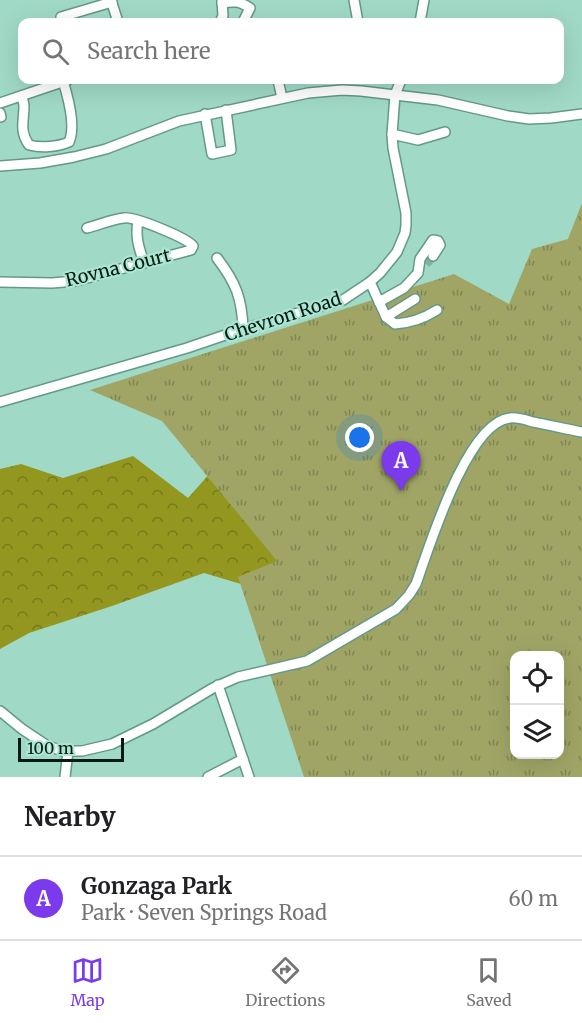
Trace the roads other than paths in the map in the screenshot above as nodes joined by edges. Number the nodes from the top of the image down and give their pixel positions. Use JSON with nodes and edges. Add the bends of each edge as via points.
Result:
{"nodes":[{"id":1,"x":354,"y":0,"type":"edge"},
{"id":2,"x":424,"y":0,"type":"edge"},
{"id":3,"x":112,"y":1,"type":"edge"},
{"id":4,"x":222,"y":2,"type":"edge"},
{"id":5,"x":61,"y":17,"type":"dead end"},
{"id":6,"x":117,"y":18,"type":"edge"},
{"id":7,"x":222,"y":18,"type":"edge"},
{"id":8,"x":245,"y":18,"type":"edge"},
{"id":9,"x":357,"y":18,"type":"edge"},
{"id":10,"x":421,"y":18,"type":"edge"},
{"id":11,"x":54,"y":84,"type":"edge"},
{"id":12,"x":66,"y":84,"type":"edge"},
{"id":13,"x":279,"y":84,"type":"edge"},
{"id":14,"x":399,"y":84,"type":"edge"},
{"id":15,"x":395,"y":95,"type":"junction"},
{"id":16,"x":22,"y":96,"type":"junction"},
{"id":17,"x":282,"y":98,"type":"junction"},
{"id":18,"x":0,"y":103,"type":"edge"},
{"id":19,"x":226,"y":110,"type":"junction"},
{"id":20,"x":205,"y":114,"type":"junction"},
{"id":21,"x":582,"y":114,"type":"edge"},
{"id":22,"x":445,"y":132,"type":"dead end"},
{"id":23,"x":392,"y":134,"type":"junction"},
{"id":24,"x":0,"y":166,"type":"edge"},
{"id":25,"x":138,"y":221,"type":"junction"},
{"id":26,"x":87,"y":228,"type":"dead end"},
{"id":27,"x":433,"y":256,"type":"dead end"},
{"id":28,"x":217,"y":258,"type":"dead end"},
{"id":29,"x":144,"y":263,"type":"junction"},
{"id":30,"x":426,"y":264,"type":"tunnel mouth"},
{"id":31,"x":418,"y":273,"type":"junction"},
{"id":32,"x":0,"y":282,"type":"edge"},
{"id":33,"x":370,"y":282,"type":"junction"},
{"id":34,"x":415,"y":299,"type":"dead end"},
{"id":35,"x":379,"y":302,"type":"junction"},
{"id":36,"x":437,"y":310,"type":"dead end"},
{"id":37,"x":386,"y":317,"type":"junction"},
{"id":38,"x":243,"y":329,"type":"junction"},
{"id":39,"x":0,"y":402,"type":"edge"},
{"id":40,"x":582,"y":432,"type":"edge"},
{"id":41,"x":218,"y":685,"type":"junction"},
{"id":42,"x":0,"y":711,"type":"edge"},
{"id":43,"x":68,"y":751,"type":"junction"},
{"id":44,"x":243,"y":759,"type":"junction"},
{"id":45,"x":65,"y":777,"type":"edge"},
{"id":46,"x":208,"y":777,"type":"edge"},
{"id":47,"x":249,"y":777,"type":"edge"}],
"edges":[{"from":1,"to":9,"type":"street"},
{"from":2,"to":10,"type":"street"},
{"from":3,"to":5,"type":"street"},
{"from":3,"to":6,"type":"street"},
{"from":4,"to":7,"type":"street"},
{"from":4,"to":8,"type":"street","via":[[234,1],[250,8]]},
{"from":11,"to":16,"type":"street"},
{"from":12,"to":16,"type":"street","via":[[72,137],[63,145],[29,145],[24,138]]},
{"from":13,"to":17,"type":"street"},
{"from":14,"to":15,"type":"street","name":"Chevron Road"},
{"from":15,"to":17,"type":"street","via":[[342,90]]},
{"from":15,"to":21,"type":"street","via":[[529,119]]},
{"from":15,"to":23,"type":"street","name":"Chevron Road"},
{"from":16,"to":18,"type":"street"},
{"from":17,"to":19,"type":"street"},
{"from":19,"to":20,"type":"street"},
{"from":19,"to":20,"type":"street","via":[[231,150],[212,154]]},
{"from":20,"to":24,"type":"street","via":[[106,149],[40,163]]},
{"from":22,"to":23,"type":"street","via":[[418,140]]},
{"from":23,"to":33,"type":"street","name":"Chevron Road","via":[[406,213],[405,233],[397,252]]},
{"from":25,"to":26,"type":"street","via":[[126,217]]},
{"from":25,"to":29,"type":"street","via":[[136,232]]},
{"from":25,"to":29,"type":"street","name":"Rovna Court","via":[[194,246]]},
{"from":27,"to":31,"type":"street","via":[[440,244],[433,240],[420,259]]},
{"from":28,"to":38,"type":"street","via":[[234,283],[242,308]]},
{"from":29,"to":32,"type":"street","name":"Rovna Court","via":[[76,281]]},
{"from":30,"to":31,"type":"street"},
{"from":31,"to":35,"type":"street","via":[[404,288]]},
{"from":33,"to":35,"type":"street"},
{"from":33,"to":38,"type":"street","name":"Chevron Road","via":[[343,300]]},
{"from":34,"to":37,"type":"street"},
{"from":35,"to":37,"type":"street"},
{"from":36,"to":37,"type":"street","via":[[408,323],[395,324]]},
{"from":38,"to":39,"type":"street","name":"Chevron Road"},
{"from":40,"to":41,"type":"street","via":[[512,417],[496,422],[468,456],[444,507],[416,584],[396,609],[307,661]]},
{"from":41,"to":43,"type":"street","via":[[112,744]]},
{"from":41,"to":44,"type":"street"},
{"from":42,"to":43,"type":"street","via":[[46,745]]},
{"from":43,"to":45,"type":"street"},
{"from":44,"to":46,"type":"street"},
{"from":44,"to":47,"type":"street"}]}
